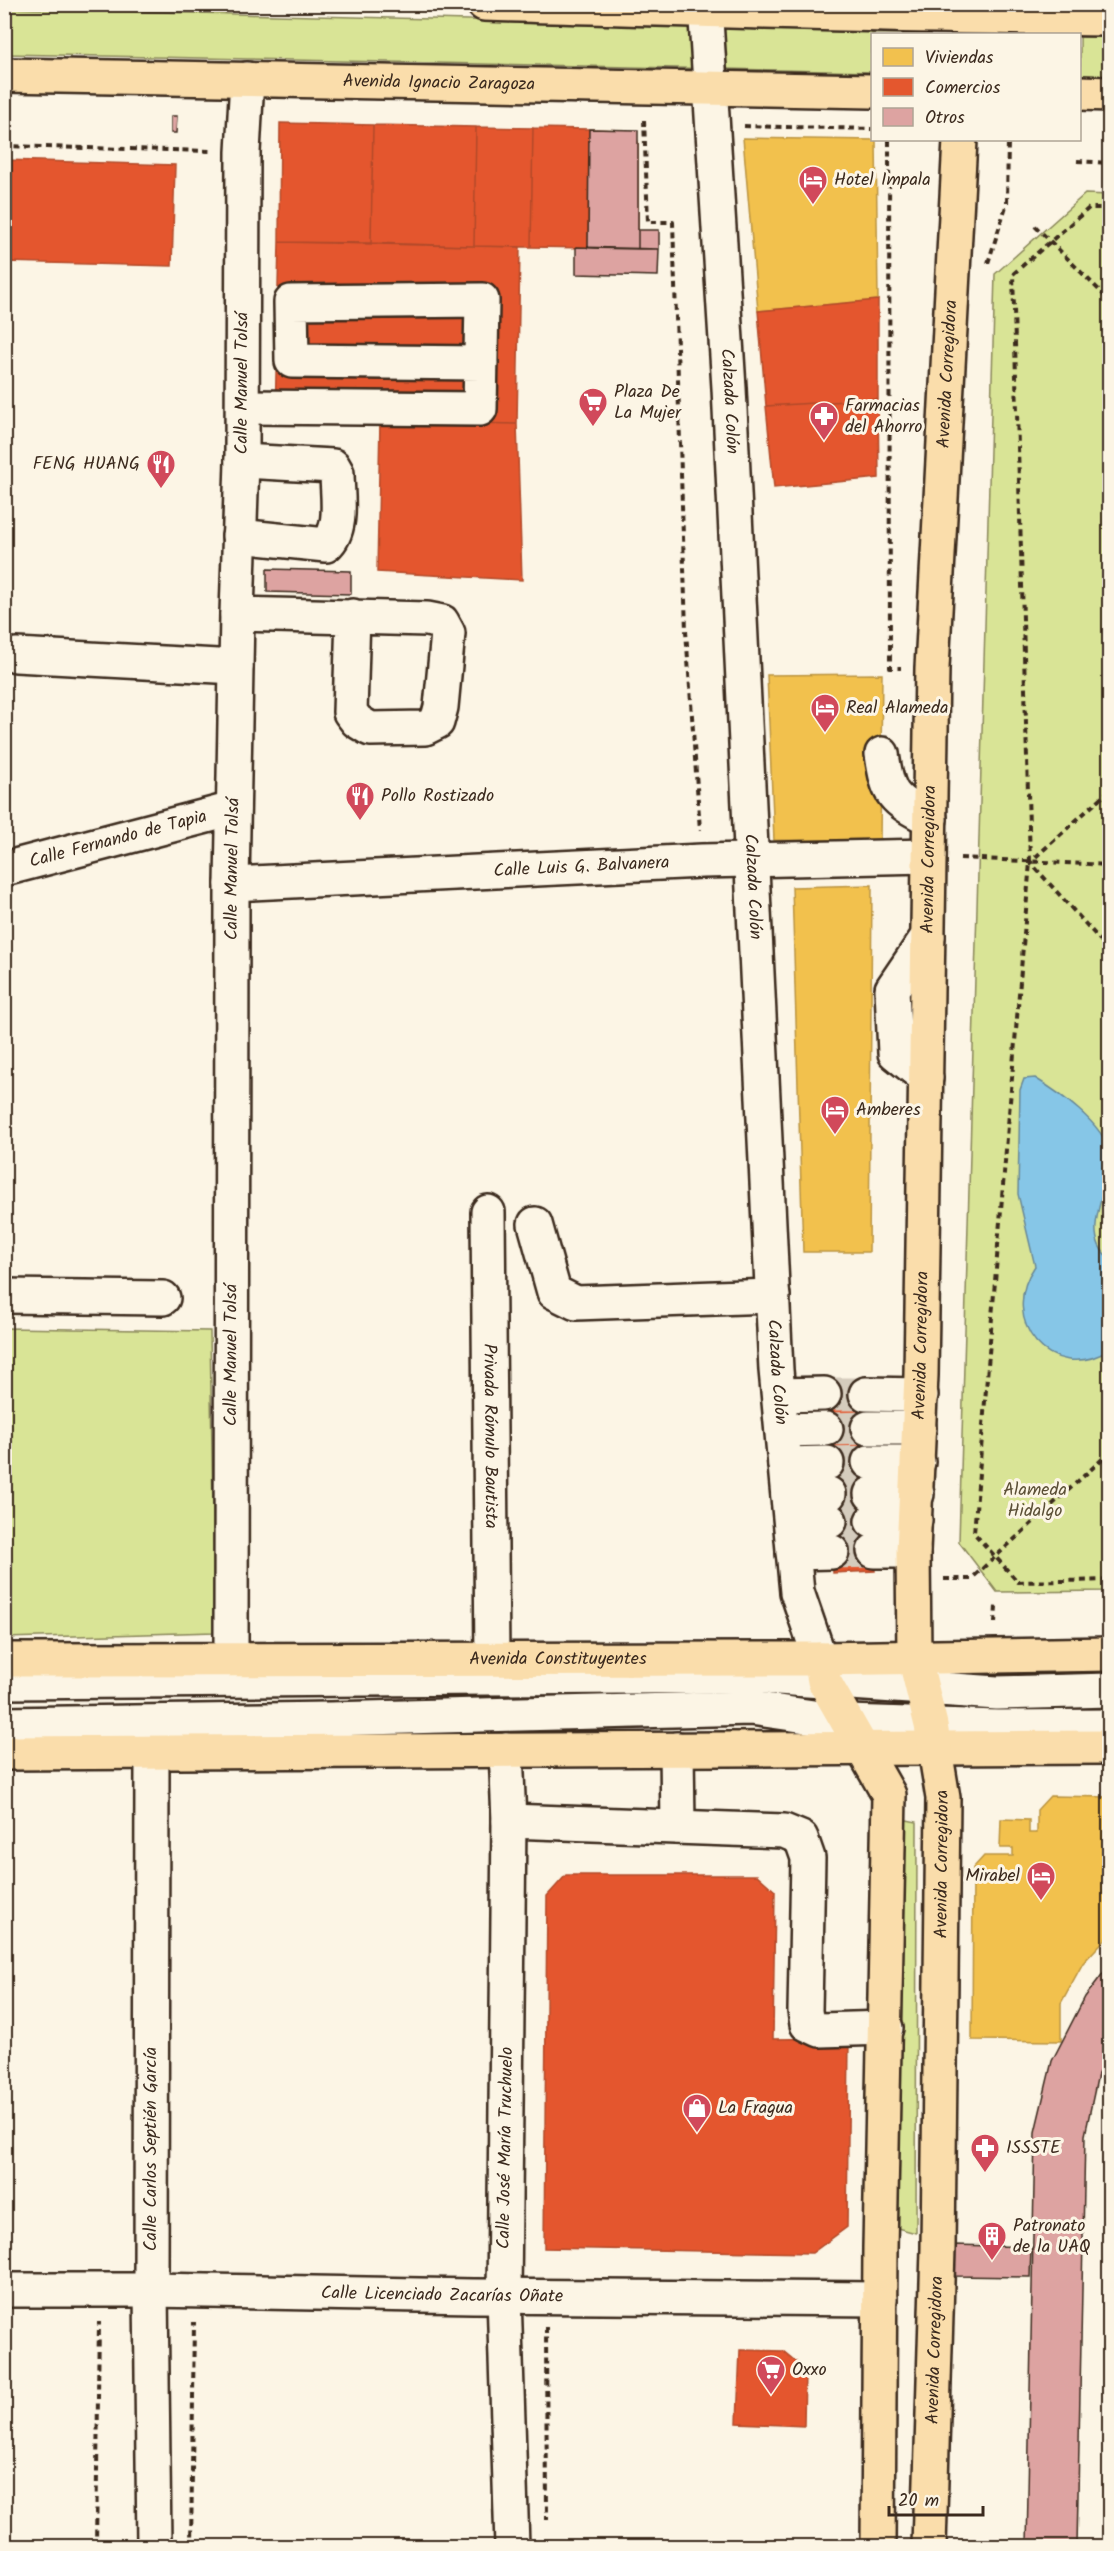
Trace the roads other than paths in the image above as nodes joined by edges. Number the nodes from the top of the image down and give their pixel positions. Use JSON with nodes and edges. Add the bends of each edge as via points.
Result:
{"nodes":[{"id":1,"x":484,"y":4,"type":"edge"},
{"id":2,"x":705,"y":7,"type":"edge"},
{"id":3,"x":965,"y":19,"type":"edge"},
{"id":4,"x":1110,"y":19,"type":"edge"},
{"id":5,"x":4,"y":75,"type":"edge"},
{"id":6,"x":247,"y":79,"type":"junction"},
{"id":7,"x":712,"y":87,"type":"junction"},
{"id":8,"x":871,"y":91,"type":"edge"},
{"id":9,"x":1081,"y":93,"type":"edge"},
{"id":10,"x":1110,"y":94,"type":"edge"},
{"id":11,"x":960,"y":141,"type":"edge"},
{"id":12,"x":481,"y":363,"type":"junction"},
{"id":13,"x":243,"y":407,"type":"junction"},
{"id":14,"x":242,"y":461,"type":"junction"},
{"id":15,"x":239,"y":536,"type":"junction"},
{"id":16,"x":237,"y":614,"type":"junction"},
{"id":17,"x":353,"y":616,"type":"dead end"},
{"id":18,"x":16,"y":655,"type":"dead end"},
{"id":19,"x":236,"y":667,"type":"junction"},
{"id":20,"x":882,"y":754,"type":"dead end"},
{"id":21,"x":233,"y":809,"type":"junction"},
{"id":22,"x":930,"y":819,"type":"junction"},
{"id":23,"x":929,"y":856,"type":"junction"},
{"id":24,"x":752,"y":860,"type":"junction"},
{"id":25,"x":4,"y":869,"type":"edge"},
{"id":26,"x":232,"y":884,"type":"junction"},
{"id":27,"x":488,"y":1212,"type":"dead end"},
{"id":28,"x":535,"y":1224,"type":"dead end"},
{"id":29,"x":4,"y":1296,"type":"edge"},
{"id":30,"x":773,"y":1296,"type":"junction"},
{"id":31,"x":163,"y":1298,"type":"dead end"},
{"id":32,"x":824,"y":1394,"type":"tunnel mouth"},
{"id":33,"x":867,"y":1394,"type":"tunnel mouth"},
{"id":34,"x":779,"y":1395,"type":"junction"},
{"id":35,"x":921,"y":1395,"type":"junction"},
{"id":36,"x":826,"y":1428,"type":"tunnel mouth"},
{"id":37,"x":868,"y":1428,"type":"tunnel mouth"},
{"id":38,"x":919,"y":1428,"type":"junction"},
{"id":39,"x":782,"y":1430,"type":"junction"},
{"id":40,"x":869,"y":1462,"type":"tunnel mouth"},
{"id":41,"x":918,"y":1462,"type":"junction"},
{"id":42,"x":788,"y":1493,"type":"junction"},
{"id":43,"x":830,"y":1508,"type":"junction"},
{"id":44,"x":915,"y":1522,"type":"junction"},
{"id":45,"x":793,"y":1553,"type":"junction"},
{"id":46,"x":1110,"y":1654,"type":"edge"},
{"id":47,"x":914,"y":1656,"type":"junction"},
{"id":48,"x":231,"y":1659,"type":"junction"},
{"id":49,"x":492,"y":1659,"type":"junction"},
{"id":50,"x":4,"y":1660,"type":"edge"},
{"id":51,"x":822,"y":1670,"type":"junction"},
{"id":52,"x":4,"y":1682,"type":"edge"},
{"id":53,"x":921,"y":1687,"type":"junction"},
{"id":54,"x":1110,"y":1690,"type":"edge"},
{"id":55,"x":4,"y":1724,"type":"edge"},
{"id":56,"x":1110,"y":1726,"type":"edge"},
{"id":57,"x":855,"y":1736,"type":"junction"},
{"id":58,"x":933,"y":1736,"type":"junction"},
{"id":59,"x":1110,"y":1748,"type":"edge"},
{"id":60,"x":677,"y":1749,"type":"junction"},
{"id":61,"x":506,"y":1750,"type":"junction"},
{"id":62,"x":152,"y":1752,"type":"junction"},
{"id":63,"x":4,"y":1753,"type":"edge"},
{"id":64,"x":509,"y":1821,"type":"junction"},
{"id":65,"x":678,"y":1827,"type":"junction"},
{"id":66,"x":886,"y":2028,"type":"junction"},
{"id":67,"x":4,"y":2290,"type":"edge"},
{"id":68,"x":151,"y":2290,"type":"junction"},
{"id":69,"x":504,"y":2296,"type":"junction"},
{"id":70,"x":880,"y":2299,"type":"junction"},
{"id":71,"x":154,"y":2547,"type":"edge"},
{"id":72,"x":512,"y":2547,"type":"edge"},
{"id":73,"x":878,"y":2547,"type":"edge"},
{"id":74,"x":929,"y":2547,"type":"edge"}],
"edges":[{"from":1,"to":2,"type":"main road"},
{"from":2,"to":3,"type":"main road"},
{"from":2,"to":7,"type":"street","name":"Calzada Colón"},
{"from":3,"to":4,"type":"main road"},
{"from":5,"to":6,"type":"main road","name":"Avenida Ignacio Zaragoza"},
{"from":6,"to":7,"type":"main road","name":"Avenida Ignacio Zaragoza"},
{"from":6,"to":13,"type":"street","name":"Calle Manuel Tolsá","via":[[243,152]]},
{"from":7,"to":8,"type":"main road","name":"Avenida Ignacio Zaragoza"},
{"from":7,"to":24,"type":"street","name":"Calzada Colón"},
{"from":9,"to":10,"type":"main road"},
{"from":11,"to":22,"type":"main road","name":"Avenida Corregidora","via":[[932,668]]},
{"from":12,"to":12,"type":"street","via":[[482,300],[291,302],[292,361]]},
{"from":12,"to":13,"type":"street","via":[[480,409]]},
{"from":13,"to":14,"type":"street","name":"Calle Manuel Tolsá"},
{"from":14,"to":15,"type":"street","name":"Calle Manuel Tolsá"},
{"from":14,"to":15,"type":"street","via":[[333,466],[337,473],[337,530],[326,545]]},
{"from":15,"to":16,"type":"street","name":"Calle Manuel Tolsá"},
{"from":16,"to":17,"type":"street"},
{"from":16,"to":19,"type":"street","name":"Calle Manuel Tolsá"},
{"from":18,"to":19,"type":"street"},
{"from":19,"to":21,"type":"street","name":"Calle Manuel Tolsá"},
{"from":20,"to":22,"type":"street","via":[[886,785],[903,805]]},
{"from":21,"to":25,"type":"street","name":"Calle Fernando de Tapia"},
{"from":21,"to":26,"type":"street","name":"Calle Manuel Tolsá"},
{"from":22,"to":23,"type":"main road","name":"Avenida Corregidora"},
{"from":23,"to":24,"type":"street","name":"Calle Luis G. Balvanera"},
{"from":23,"to":35,"type":"main road","name":"Avenida Corregidora"},
{"from":24,"to":26,"type":"street","name":"Calle Luis G. Balvanera"},
{"from":24,"to":30,"type":"street","name":"Calzada Colón"},
{"from":26,"to":48,"type":"street","name":"Calle Manuel Tolsá"},
{"from":27,"to":49,"type":"street","name":"Privada Rómulo Bautista"},
{"from":28,"to":30,"type":"street","via":[[554,1292],[576,1303]]},
{"from":29,"to":31,"type":"street"},
{"from":30,"to":34,"type":"street","name":"Calzada Colón"},
{"from":32,"to":34,"type":"street"},
{"from":33,"to":35,"type":"street"},
{"from":34,"to":39,"type":"street","name":"Calzada Colón"},
{"from":35,"to":38,"type":"main road","name":"Avenida Corregidora"},
{"from":36,"to":39,"type":"street"},
{"from":37,"to":38,"type":"street"},
{"from":38,"to":41,"type":"main road","name":"Avenida Corregidora"},
{"from":39,"to":42,"type":"street","name":"Calzada Colón"},
{"from":40,"to":41,"type":"street"},
{"from":41,"to":44,"type":"main road","name":"Avenida Corregidora"},
{"from":42,"to":43,"type":"street"},
{"from":42,"to":43,"type":"street"},
{"from":42,"to":45,"type":"street","name":"Calzada Colón"},
{"from":43,"to":45,"type":"street"},
{"from":44,"to":44,"type":"street","via":[[872,1522]]},
{"from":44,"to":47,"type":"main road","name":"Avenida Corregidora"},
{"from":45,"to":51,"type":"street","name":"Calzada Colón","via":[[797,1592]]},
{"from":46,"to":47,"type":"main road","name":"Avenida Constituyentes"},
{"from":47,"to":51,"type":"main road","name":"Avenida Constituyentes"},
{"from":47,"to":53,"type":"main road","name":"Avenida Corregidora"},
{"from":48,"to":49,"type":"main road","name":"Avenida Constituyentes"},
{"from":48,"to":50,"type":"main road","name":"Avenida Constituyentes"},
{"from":49,"to":51,"type":"main road","name":"Avenida Constituyentes"},
{"from":51,"to":52,"type":"street","via":[[749,1676]]},
{"from":51,"to":53,"type":"street"},
{"from":51,"to":57,"type":"main road","name":"Calzada Colón"},
{"from":53,"to":54,"type":"street","via":[[997,1693]]},
{"from":53,"to":58,"type":"main road","name":"Avenida Corregidora"},
{"from":55,"to":57,"type":"street","via":[[751,1708]]},
{"from":56,"to":58,"type":"street"},
{"from":57,"to":58,"type":"main road"},
{"from":57,"to":60,"type":"main road"},
{"from":57,"to":66,"type":"main road","via":[[889,1795]]},
{"from":58,"to":59,"type":"main road"},
{"from":58,"to":74,"type":"main road","name":"Avenida Corregidora","via":[[944,1798]]},
{"from":60,"to":61,"type":"main road"},
{"from":60,"to":65,"type":"street"},
{"from":61,"to":62,"type":"main road"},
{"from":61,"to":64,"type":"street","name":"Calle José María Truchuelo"},
{"from":62,"to":63,"type":"main road"},
{"from":62,"to":68,"type":"street","name":"Calle Carlos Septién García"},
{"from":64,"to":65,"type":"street"},
{"from":64,"to":69,"type":"street","name":"Calle José María Truchuelo"},
{"from":65,"to":66,"type":"street","via":[[784,1831],[801,1838],[808,1858],[807,2024],[820,2030]]},
{"from":66,"to":70,"type":"main road"},
{"from":67,"to":68,"type":"street","name":"Calle Licenciado Zacarías Oñate"},
{"from":68,"to":69,"type":"street","name":"Calle Licenciado Zacarías Oñate"},
{"from":68,"to":71,"type":"street","name":"Calle Carlos Septién García"},
{"from":69,"to":70,"type":"street","name":"Calle Licenciado Zacarías Oñate"},
{"from":69,"to":72,"type":"street","name":"Calle José María Truchuelo"},
{"from":70,"to":73,"type":"main road"}]}
